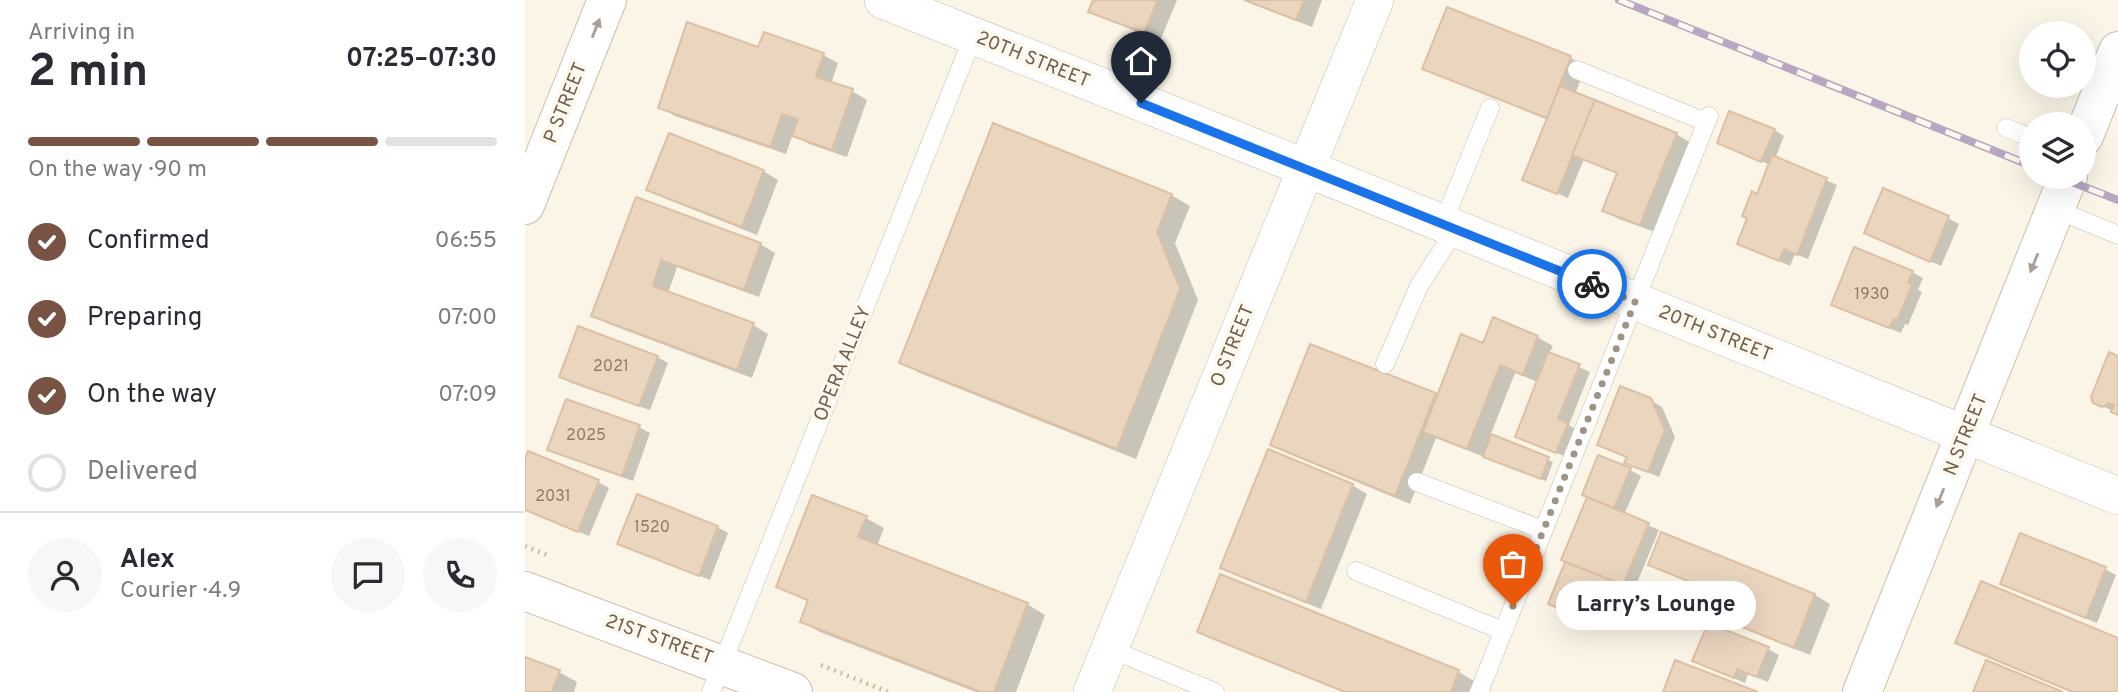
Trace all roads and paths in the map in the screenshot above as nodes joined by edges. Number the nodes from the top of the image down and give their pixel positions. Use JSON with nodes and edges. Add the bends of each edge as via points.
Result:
{"nodes":[{"id":1,"x":607,"y":0,"type":"edge"},
{"id":2,"x":883,"y":0,"type":"edge"},
{"id":3,"x":1375,"y":0,"type":"edge"},
{"id":4,"x":973,"y":37,"type":"junction"},
{"id":5,"x":2118,"y":51,"type":"edge"},
{"id":6,"x":1577,"y":70,"type":"dead end"},
{"id":7,"x":1490,"y":108,"type":"dead end"},
{"id":8,"x":2094,"y":112,"type":"edge"},
{"id":9,"x":2006,"y":128,"type":"dead end"},
{"id":10,"x":2019,"y":133,"type":"edge"},
{"id":11,"x":1305,"y":169,"type":"junction"},
{"id":12,"x":2062,"y":193,"type":"edge"},
{"id":13,"x":525,"y":205,"type":"edge"},
{"id":14,"x":1449,"y":226,"type":"junction"},
{"id":15,"x":2118,"y":236,"type":"edge"},
{"id":16,"x":1635,"y":302,"type":"junction"},
{"id":17,"x":1385,"y":364,"type":"dead end"},
{"id":18,"x":1966,"y":435,"type":"junction"},
{"id":19,"x":1417,"y":482,"type":"dead end"},
{"id":20,"x":2118,"y":496,"type":"edge"},
{"id":21,"x":1543,"y":530,"type":"junction"},
{"id":22,"x":1356,"y":571,"type":"dead end"},
{"id":23,"x":525,"y":591,"type":"edge"},
{"id":24,"x":1503,"y":631,"type":"junction"},
{"id":25,"x":1110,"y":649,"type":"junction"},
{"id":26,"x":717,"y":678,"type":"edge"},
{"id":27,"x":793,"y":692,"type":"edge"},
{"id":28,"x":1092,"y":692,"type":"edge"},
{"id":29,"x":1215,"y":692,"type":"edge"},
{"id":30,"x":1479,"y":692,"type":"edge"},
{"id":31,"x":1862,"y":692,"type":"edge"}],
"edges":[{"from":13,"to":1,"type":"main road","name":"P STREET","one_way":true},
{"from":2,"to":4,"type":"street","name":"20TH STREET"},
{"from":3,"to":11,"type":"street","name":"O STREET"},
{"from":4,"to":11,"type":"street","name":"20TH STREET"},
{"from":4,"to":26,"type":"lane","name":"OPERA ALLEY"},
{"from":5,"to":8,"type":"main road"},
{"from":6,"to":16,"type":"lane","via":[[1707,119]]},
{"from":7,"to":14,"type":"lane"},
{"from":9,"to":10,"type":"lane"},
{"from":11,"to":14,"type":"street","name":"20TH STREET"},
{"from":11,"to":25,"type":"street","name":"O STREET"},
{"from":12,"to":15,"type":"lane"},
{"from":12,"to":18,"type":"main road","name":"N STREET","one_way":true},
{"from":14,"to":16,"type":"street","name":"20TH STREET"},
{"from":14,"to":17,"type":"lane"},
{"from":16,"to":18,"type":"street","name":"20TH STREET"},
{"from":16,"to":21,"type":"lane"},
{"from":18,"to":20,"type":"street","name":"20TH STREET"},
{"from":18,"to":31,"type":"main road","name":"N STREET","one_way":true},
{"from":19,"to":21,"type":"lane"},
{"from":21,"to":24,"type":"lane"},
{"from":22,"to":24,"type":"lane"},
{"from":23,"to":26,"type":"main road","name":"21ST STREET"},
{"from":24,"to":30,"type":"lane"},
{"from":25,"to":28,"type":"street","name":"O STREET"},
{"from":25,"to":29,"type":"lane"},
{"from":26,"to":27,"type":"main road","name":"21ST STREET"}]}
